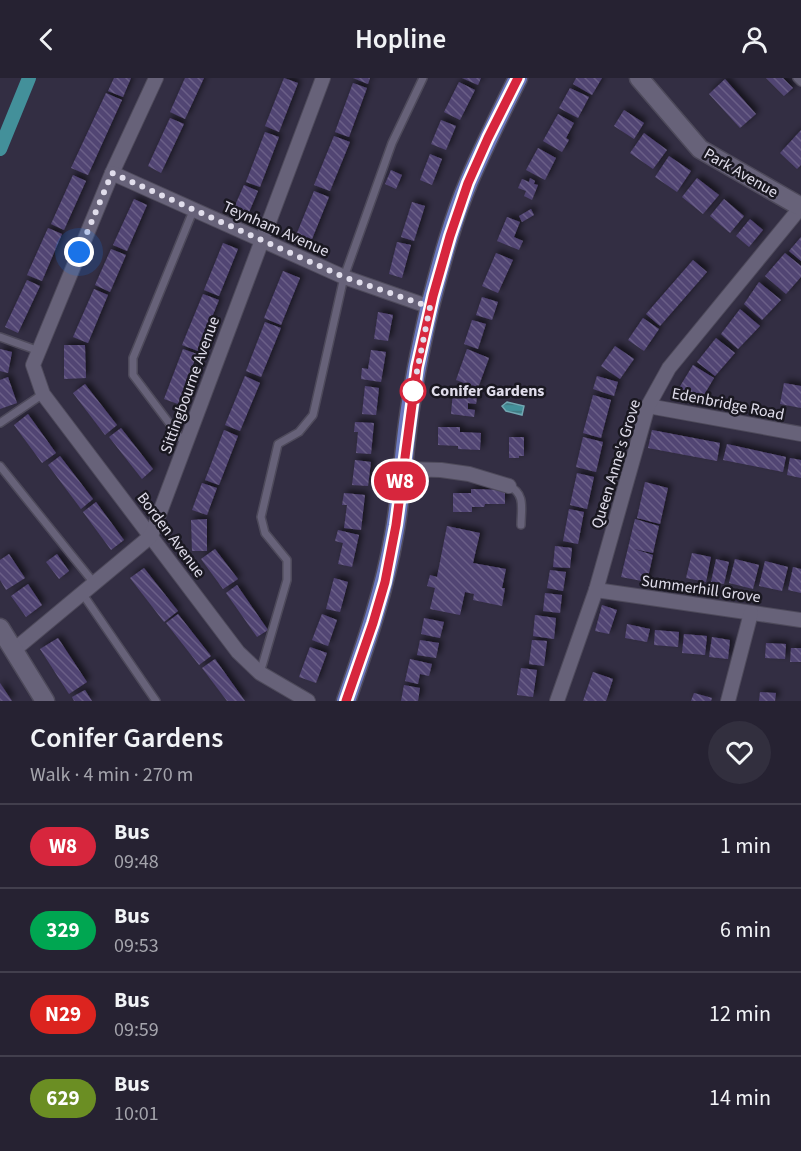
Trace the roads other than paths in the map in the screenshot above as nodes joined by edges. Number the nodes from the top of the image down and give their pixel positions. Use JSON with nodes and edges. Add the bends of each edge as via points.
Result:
{"nodes":[{"id":1,"x":156,"y":78,"type":"edge"},
{"id":2,"x":323,"y":78,"type":"edge"},
{"id":3,"x":423,"y":78,"type":"edge"},
{"id":4,"x":518,"y":78,"type":"edge"},
{"id":5,"x":639,"y":78,"type":"edge"},
{"id":6,"x":797,"y":78,"type":"edge"},
{"id":7,"x":801,"y":82,"type":"edge"},
{"id":8,"x":112,"y":173,"type":"junction"},
{"id":9,"x":801,"y":207,"type":"edge"},
{"id":10,"x":193,"y":211,"type":"junction"},
{"id":11,"x":261,"y":241,"type":"junction"},
{"id":12,"x":344,"y":277,"type":"junction"},
{"id":13,"x":430,"y":307,"type":"junction"},
{"id":14,"x":0,"y":337,"type":"edge"},
{"id":15,"x":39,"y":351,"type":"junction"},
{"id":16,"x":43,"y":394,"type":"junction"},
{"id":17,"x":648,"y":406,"type":"junction"},
{"id":18,"x":0,"y":423,"type":"edge"},
{"id":19,"x":801,"y":435,"type":"edge"},
{"id":20,"x":185,"y":444,"type":"junction"},
{"id":21,"x":0,"y":466,"type":"edge"},
{"id":22,"x":402,"y":468,"type":"junction"},
{"id":23,"x":509,"y":486,"type":"joint"},
{"id":24,"x":521,"y":525,"type":"dead end"},
{"id":25,"x":151,"y":536,"type":"junction"},
{"id":26,"x":94,"y":584,"type":"junction"},
{"id":27,"x":596,"y":590,"type":"junction"},
{"id":28,"x":82,"y":593,"type":"junction"},
{"id":29,"x":751,"y":613,"type":"junction"},
{"id":30,"x":801,"y":620,"type":"edge"},
{"id":31,"x":0,"y":628,"type":"edge"},
{"id":32,"x":14,"y":650,"type":"junction"},
{"id":33,"x":260,"y":673,"type":"junction"},
{"id":34,"x":40,"y":698,"type":"edge"},
{"id":35,"x":156,"y":701,"type":"edge"},
{"id":36,"x":308,"y":701,"type":"edge"},
{"id":37,"x":346,"y":701,"type":"edge"},
{"id":38,"x":557,"y":701,"type":"edge"},
{"id":39,"x":728,"y":701,"type":"edge"}],
"edges":[{"from":1,"to":8,"type":"street"},
{"from":2,"to":11,"type":"street","name":"Sittingbourne Avenue"},
{"from":3,"to":12,"type":"lane","via":[[392,143]]},
{"from":4,"to":13,"type":"main road","via":[[468,183]]},
{"from":5,"to":9,"type":"street","name":"Park Avenue","via":[[700,149]]},
{"from":6,"to":7,"type":"lane"},
{"from":8,"to":10,"type":"street","name":"Teynham Avenue"},
{"from":8,"to":15,"type":"street"},
{"from":9,"to":17,"type":"street","name":"Queen Anne's Grove","via":[[669,368]]},
{"from":10,"to":11,"type":"street","name":"Teynham Avenue"},
{"from":10,"to":20,"type":"lane","via":[[132,366],[133,375]]},
{"from":11,"to":12,"type":"street","name":"Teynham Avenue"},
{"from":11,"to":20,"type":"street","name":"Sittingbourne Avenue"},
{"from":12,"to":13,"type":"street","name":"Teynham Avenue"},
{"from":12,"to":33,"type":"lane","via":[[313,415],[299,432],[278,444],[261,517],[265,533],[287,560],[287,580]]},
{"from":13,"to":22,"type":"main road"},
{"from":14,"to":15,"type":"lane"},
{"from":15,"to":16,"type":"street","name":"Borden Avenue","via":[[33,365]]},
{"from":16,"to":18,"type":"lane"},
{"from":16,"to":25,"type":"street","name":"Borden Avenue"},
{"from":17,"to":19,"type":"street","name":"Edenbridge Road"},
{"from":17,"to":27,"type":"street","name":"Queen Anne's Grove"},
{"from":20,"to":25,"type":"street","name":"Sittingbourne Avenue"},
{"from":21,"to":26,"type":"lane"},
{"from":22,"to":23,"type":"street","via":[[469,474]]},
{"from":22,"to":37,"type":"main road","via":[[385,582]]},
{"from":23,"to":24,"type":"lane","via":[[520,496]]},
{"from":25,"to":26,"type":"street","name":"Sittingbourne Avenue"},
{"from":25,"to":33,"type":"street","name":"Borden Avenue","via":[[238,652]]},
{"from":26,"to":28,"type":"street","name":"Sittingbourne Avenue"},
{"from":27,"to":29,"type":"street","name":"Summerhill Grove"},
{"from":27,"to":38,"type":"street","name":"Queen Anne's Grove"},
{"from":28,"to":32,"type":"street","name":"Sittingbourne Avenue"},
{"from":28,"to":35,"type":"lane"},
{"from":29,"to":30,"type":"street","name":"Summerhill Grove"},
{"from":29,"to":39,"type":"street"},
{"from":31,"to":32,"type":"street"},
{"from":32,"to":34,"type":"street"},
{"from":33,"to":36,"type":"street","name":"Borden Avenue"}]}
